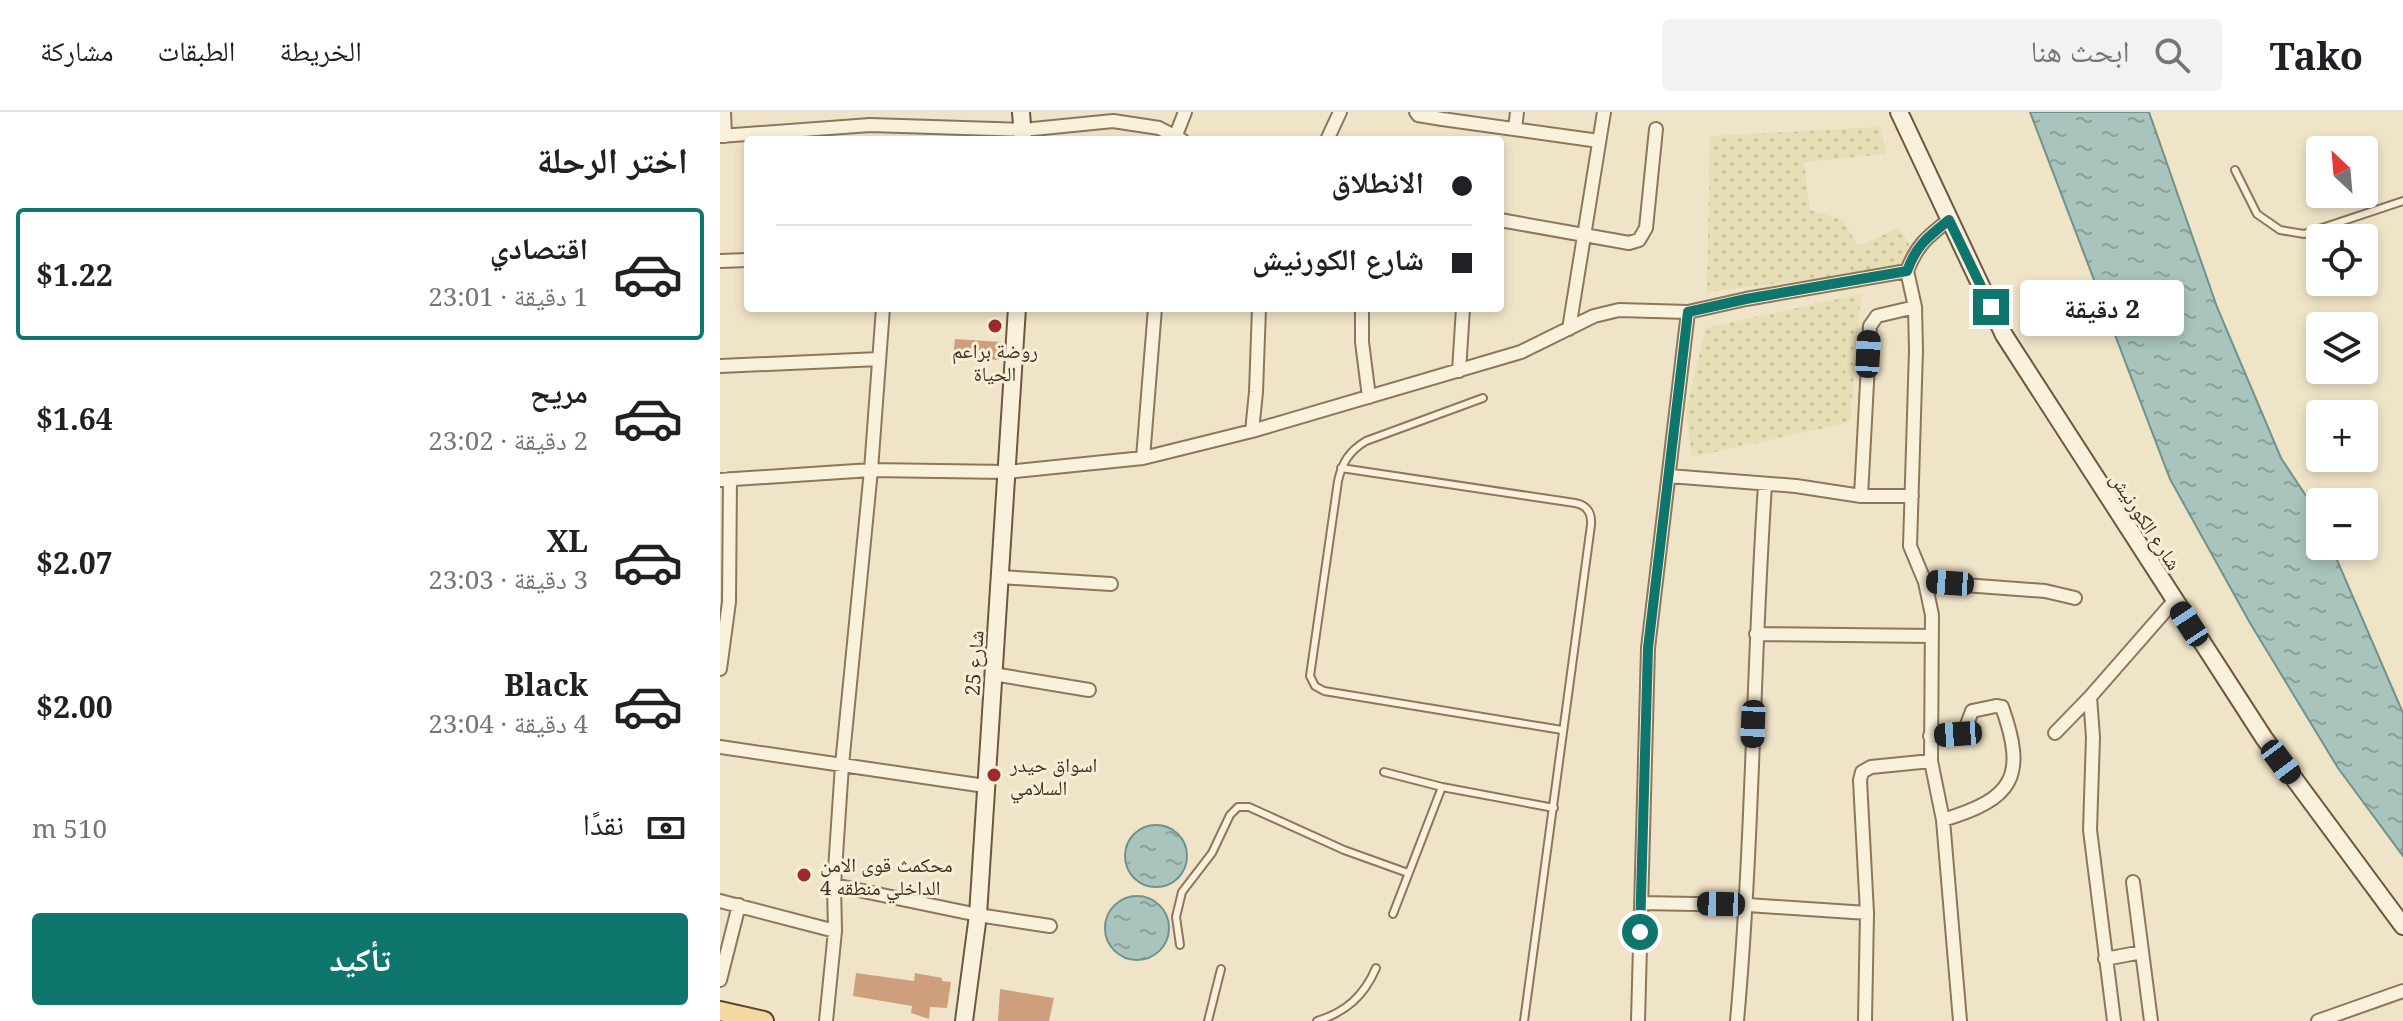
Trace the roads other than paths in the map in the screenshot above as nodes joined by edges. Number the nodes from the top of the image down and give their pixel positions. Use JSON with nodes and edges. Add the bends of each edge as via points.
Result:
{"nodes":[{"id":1,"x":724,"y":112,"type":"edge"},
{"id":2,"x":1021,"y":112,"type":"edge"},
{"id":3,"x":1185,"y":112,"type":"edge"},
{"id":4,"x":1340,"y":112,"type":"edge"},
{"id":5,"x":1416,"y":112,"type":"edge"},
{"id":6,"x":1517,"y":112,"type":"edge"},
{"id":7,"x":1604,"y":112,"type":"edge"},
{"id":8,"x":1899,"y":112,"type":"edge"},
{"id":9,"x":870,"y":118,"type":"edge"},
{"id":10,"x":1515,"y":129,"type":"junction"},
{"id":11,"x":1656,"y":129,"type":"dead end"},
{"id":12,"x":1023,"y":135,"type":"edge"},
{"id":13,"x":722,"y":136,"type":"edge"},
{"id":14,"x":1172,"y":136,"type":"edge"},
{"id":15,"x":1178,"y":136,"type":"edge"},
{"id":16,"x":1329,"y":136,"type":"edge"},
{"id":17,"x":1599,"y":141,"type":"junction"},
{"id":18,"x":2235,"y":170,"type":"dead end"},
{"id":19,"x":2403,"y":201,"type":"edge"},
{"id":20,"x":1949,"y":220,"type":"junction"},
{"id":21,"x":1504,"y":221,"type":"edge"},
{"id":22,"x":1584,"y":236,"type":"junction"},
{"id":23,"x":744,"y":260,"type":"edge"},
{"id":24,"x":720,"y":261,"type":"edge"},
{"id":25,"x":1907,"y":271,"type":"junction"},
{"id":26,"x":1915,"y":307,"type":"junction"},
{"id":27,"x":883,"y":312,"type":"edge"},
{"id":28,"x":1017,"y":312,"type":"edge"},
{"id":29,"x":1155,"y":312,"type":"edge"},
{"id":30,"x":1259,"y":312,"type":"edge"},
{"id":31,"x":1362,"y":312,"type":"edge"},
{"id":32,"x":1463,"y":312,"type":"edge"},
{"id":33,"x":1688,"y":312,"type":"junction"},
{"id":34,"x":1569,"y":329,"type":"junction"},
{"id":35,"x":879,"y":359,"type":"junction"},
{"id":36,"x":720,"y":366,"type":"edge"},
{"id":37,"x":1459,"y":371,"type":"junction"},
{"id":38,"x":1369,"y":397,"type":"junction"},
{"id":39,"x":1483,"y":398,"type":"dead end"},
{"id":40,"x":1252,"y":431,"type":"junction"},
{"id":41,"x":1143,"y":458,"type":"junction"},
{"id":42,"x":1341,"y":468,"type":"junction"},
{"id":43,"x":871,"y":470,"type":"junction"},
{"id":44,"x":1007,"y":472,"type":"junction"},
{"id":45,"x":1669,"y":476,"type":"junction"},
{"id":46,"x":725,"y":480,"type":"edge"},
{"id":47,"x":1765,"y":485,"type":"junction"},
{"id":48,"x":1861,"y":496,"type":"junction"},
{"id":49,"x":1912,"y":496,"type":"junction"},
{"id":50,"x":1000,"y":577,"type":"junction"},
{"id":51,"x":1925,"y":582,"type":"junction"},
{"id":52,"x":1111,"y":584,"type":"dead end"},
{"id":53,"x":2075,"y":598,"type":"dead end"},
{"id":54,"x":2174,"y":601,"type":"junction"},
{"id":55,"x":724,"y":602,"type":"edge"},
{"id":56,"x":1756,"y":634,"type":"junction"},
{"id":57,"x":1932,"y":636,"type":"junction"},
{"id":58,"x":720,"y":669,"type":"edge"},
{"id":59,"x":993,"y":674,"type":"junction"},
{"id":60,"x":1089,"y":690,"type":"dead end"},
{"id":61,"x":2090,"y":697,"type":"junction"},
{"id":62,"x":1562,"y":730,"type":"junction"},
{"id":63,"x":2055,"y":733,"type":"dead end"},
{"id":64,"x":1930,"y":736,"type":"junction"},
{"id":65,"x":720,"y":747,"type":"edge"},
{"id":66,"x":1931,"y":761,"type":"junction"},
{"id":67,"x":842,"y":765,"type":"junction"},
{"id":68,"x":1384,"y":772,"type":"dead end"},
{"id":69,"x":985,"y":786,"type":"junction"},
{"id":70,"x":1442,"y":787,"type":"junction"},
{"id":71,"x":1554,"y":808,"type":"junction"},
{"id":72,"x":1943,"y":820,"type":"junction"},
{"id":73,"x":1408,"y":873,"type":"junction"},
{"id":74,"x":2133,"y":882,"type":"dead end"},
{"id":75,"x":834,"y":885,"type":"junction"},
{"id":76,"x":720,"y":901,"type":"edge"},
{"id":77,"x":1641,"y":903,"type":"junction"},
{"id":78,"x":739,"y":905,"type":"junction"},
{"id":79,"x":1748,"y":905,"type":"junction"},
{"id":80,"x":1867,"y":913,"type":"junction"},
{"id":81,"x":1393,"y":914,"type":"dead end"},
{"id":82,"x":978,"y":915,"type":"junction"},
{"id":83,"x":1050,"y":926,"type":"dead end"},
{"id":84,"x":2403,"y":926,"type":"edge"},
{"id":85,"x":835,"y":931,"type":"junction"},
{"id":86,"x":1180,"y":945,"type":"dead end"},
{"id":87,"x":2142,"y":952,"type":"junction"},
{"id":88,"x":2105,"y":959,"type":"junction"},
{"id":89,"x":1376,"y":968,"type":"dead end"},
{"id":90,"x":1221,"y":969,"type":"dead end"},
{"id":91,"x":720,"y":980,"type":"edge"},
{"id":92,"x":2403,"y":991,"type":"edge"},
{"id":93,"x":720,"y":1011,"type":"edge"},
{"id":94,"x":764,"y":1021,"type":"edge"},
{"id":95,"x":826,"y":1021,"type":"edge"},
{"id":96,"x":964,"y":1021,"type":"edge"},
{"id":97,"x":1208,"y":1021,"type":"edge"},
{"id":98,"x":1317,"y":1021,"type":"edge"},
{"id":99,"x":1524,"y":1021,"type":"edge"},
{"id":100,"x":1638,"y":1021,"type":"edge"},
{"id":101,"x":1737,"y":1021,"type":"edge"},
{"id":102,"x":1865,"y":1021,"type":"edge"},
{"id":103,"x":1960,"y":1021,"type":"edge"},
{"id":104,"x":2114,"y":1021,"type":"edge"},
{"id":105,"x":2151,"y":1021,"type":"edge"},
{"id":106,"x":2318,"y":1021,"type":"edge"}],
"edges":[{"from":1,"to":13,"type":"street"},
{"from":2,"to":12,"type":"street"},
{"from":3,"to":15,"type":"street"},
{"from":4,"to":16,"type":"street"},
{"from":5,"to":10,"type":"street"},
{"from":6,"to":10,"type":"street"},
{"from":7,"to":17,"type":"street"},
{"from":8,"to":20,"type":"street","name":"شارع الكورنيش"},
{"from":9,"to":12,"type":"street"},
{"from":9,"to":13,"type":"street"},
{"from":10,"to":17,"type":"street"},
{"from":11,"to":22,"type":"street","via":[[1646,228],[1639,240]]},
{"from":12,"to":14,"type":"street","via":[[1113,121],[1159,128]]},
{"from":17,"to":22,"type":"street"},
{"from":18,"to":19,"type":"lane","via":[[2257,214],[2280,230],[2304,234]]},
{"from":20,"to":25,"type":"street","via":[[1923,241]]},
{"from":20,"to":54,"type":"street","name":"شارع الكورنيش","via":[[2004,335]]},
{"from":21,"to":22,"type":"street"},
{"from":22,"to":34,"type":"street"},
{"from":23,"to":24,"type":"street"},
{"from":25,"to":26,"type":"street"},
{"from":25,"to":33,"type":"street"},
{"from":26,"to":48,"type":"street","via":[[1877,316],[1870,326]]},
{"from":26,"to":49,"type":"street"},
{"from":27,"to":35,"type":"street"},
{"from":28,"to":44,"type":"street","name":"شارع 25"},
{"from":29,"to":41,"type":"street"},
{"from":30,"to":40,"type":"street"},
{"from":31,"to":38,"type":"street"},
{"from":32,"to":37,"type":"street"},
{"from":33,"to":34,"type":"street","via":[[1619,310]]},
{"from":33,"to":45,"type":"street"},
{"from":34,"to":37,"type":"street","via":[[1521,352]]},
{"from":35,"to":36,"type":"street"},
{"from":35,"to":43,"type":"street"},
{"from":37,"to":38,"type":"street"},
{"from":38,"to":40,"type":"street"},
{"from":39,"to":42,"type":"lane","via":[[1366,441]]},
{"from":40,"to":41,"type":"street"},
{"from":41,"to":44,"type":"street"},
{"from":42,"to":62,"type":"lane","via":[[1311,670],[1315,686]]},
{"from":42,"to":62,"type":"lane","via":[[1575,503],[1590,512]]},
{"from":43,"to":44,"type":"street"},
{"from":43,"to":46,"type":"street"},
{"from":43,"to":67,"type":"street"},
{"from":44,"to":50,"type":"street","name":"شارع 25"},
{"from":45,"to":47,"type":"street"},
{"from":45,"to":77,"type":"street","via":[[1648,648]]},
{"from":46,"to":55,"type":"street"},
{"from":47,"to":48,"type":"street"},
{"from":47,"to":56,"type":"street"},
{"from":48,"to":49,"type":"street"},
{"from":49,"to":51,"type":"street","via":[[1910,546]]},
{"from":50,"to":52,"type":"street"},
{"from":50,"to":59,"type":"street","name":"شارع 25"},
{"from":51,"to":53,"type":"street"},
{"from":51,"to":57,"type":"street"},
{"from":54,"to":61,"type":"street"},
{"from":54,"to":84,"type":"street","name":"شارع الكورنيش","via":[[2264,738]]},
{"from":55,"to":58,"type":"street"},
{"from":56,"to":57,"type":"street"},
{"from":56,"to":79,"type":"street"},
{"from":57,"to":64,"type":"street"},
{"from":59,"to":60,"type":"street"},
{"from":59,"to":69,"type":"street","name":"شارع 25"},
{"from":61,"to":63,"type":"street"},
{"from":61,"to":88,"type":"street","via":[[2090,830]]},
{"from":62,"to":71,"type":"lane"},
{"from":64,"to":66,"type":"street"},
{"from":64,"to":72,"type":"street","via":[[1958,734],[1972,711],[2002,707],[2015,765],[2005,790],[1989,803]]},
{"from":65,"to":67,"type":"street"},
{"from":66,"to":72,"type":"street"},
{"from":66,"to":80,"type":"street","via":[[1862,772]]},
{"from":67,"to":69,"type":"street"},
{"from":67,"to":75,"type":"street"},
{"from":68,"to":70,"type":"lane"},
{"from":69,"to":82,"type":"street","name":"شارع 25"},
{"from":70,"to":71,"type":"lane"},
{"from":70,"to":73,"type":"lane"},
{"from":71,"to":99,"type":"lane"},
{"from":72,"to":103,"type":"street"},
{"from":73,"to":81,"type":"lane"},
{"from":73,"to":86,"type":"lane","via":[[1238,807],[1182,892],[1176,917]]},
{"from":74,"to":87,"type":"street"},
{"from":75,"to":82,"type":"street"},
{"from":75,"to":85,"type":"street"},
{"from":76,"to":78,"type":"street"},
{"from":77,"to":79,"type":"street"},
{"from":77,"to":100,"type":"street"},
{"from":78,"to":85,"type":"street"},
{"from":78,"to":91,"type":"street"},
{"from":79,"to":80,"type":"street"},
{"from":79,"to":101,"type":"street"},
{"from":80,"to":102,"type":"street"},
{"from":82,"to":83,"type":"street"},
{"from":82,"to":96,"type":"street","name":"شارع 25"},
{"from":85,"to":95,"type":"street"},
{"from":87,"to":88,"type":"street"},
{"from":87,"to":105,"type":"street"},
{"from":88,"to":104,"type":"street"},
{"from":89,"to":98,"type":"lane","via":[[1354,1002]]},
{"from":90,"to":97,"type":"lane"},
{"from":92,"to":106,"type":"street"},
{"from":93,"to":94,"type":"main road"}]}
